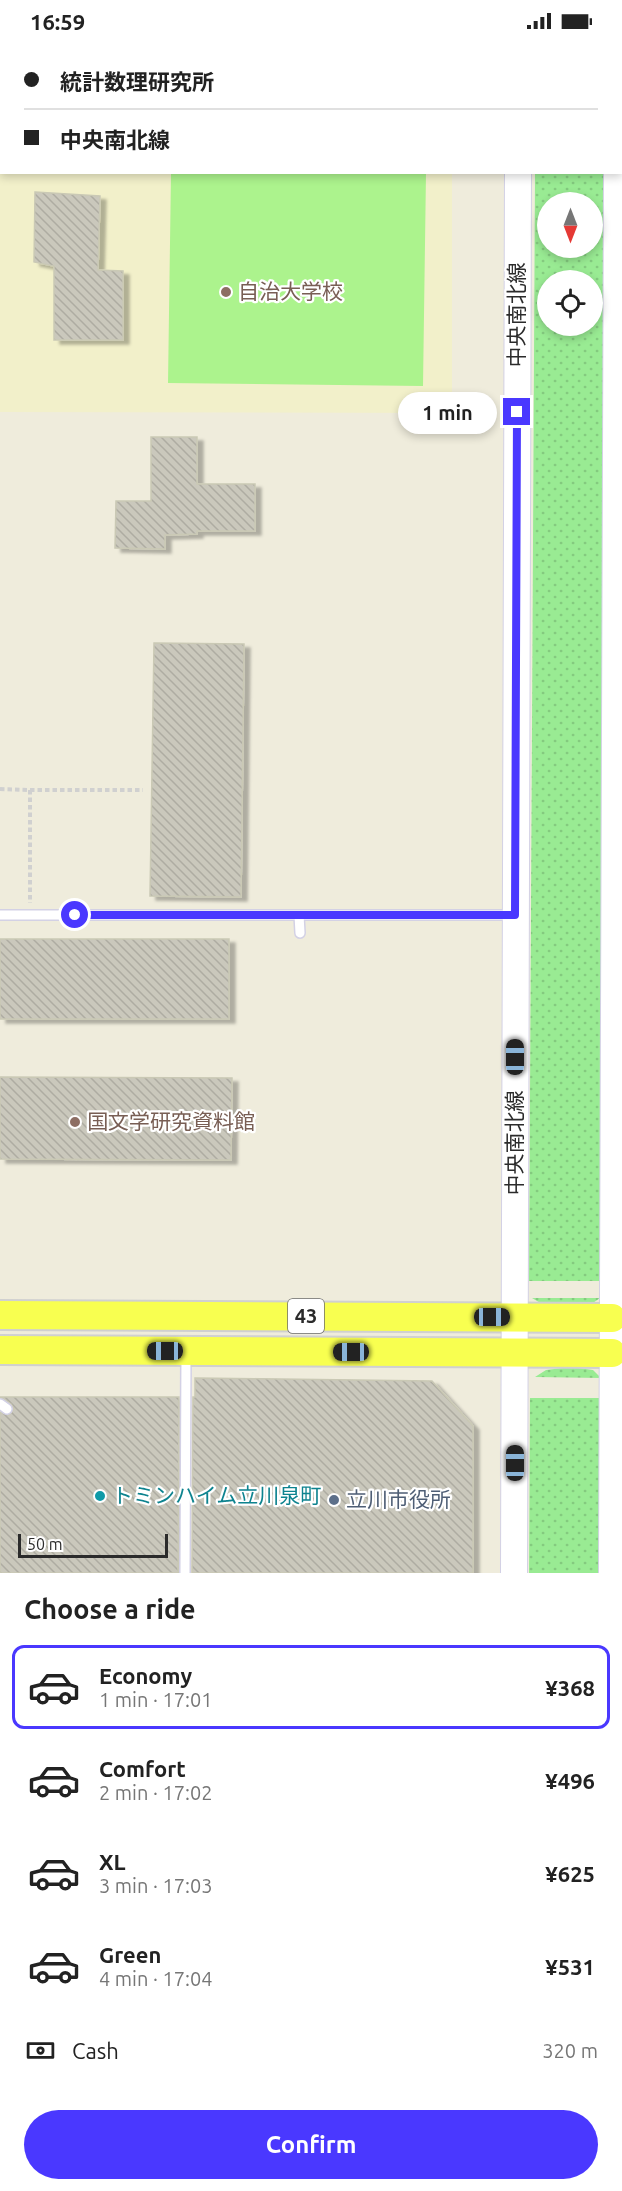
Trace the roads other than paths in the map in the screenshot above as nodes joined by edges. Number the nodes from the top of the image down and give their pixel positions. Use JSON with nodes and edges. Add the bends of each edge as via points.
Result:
{"nodes":[{"id":1,"x":518,"y":174,"type":"edge"},
{"id":2,"x":617,"y":174,"type":"edge"},
{"id":3,"x":0,"y":915,"type":"edge"},
{"id":4,"x":299,"y":915,"type":"junction"},
{"id":5,"x":515,"y":915,"type":"junction"},
{"id":6,"x":300,"y":933,"type":"dead end"},
{"id":7,"x":0,"y":1315,"type":"edge"},
{"id":8,"x":516,"y":1317,"type":"junction"},
{"id":9,"x":612,"y":1318,"type":"junction"},
{"id":10,"x":0,"y":1350,"type":"edge"},
{"id":11,"x":186,"y":1351,"type":"junction"},
{"id":12,"x":516,"y":1353,"type":"junction"},
{"id":13,"x":612,"y":1353,"type":"junction"},
{"id":14,"x":185,"y":1573,"type":"edge"},
{"id":15,"x":514,"y":1573,"type":"edge"},
{"id":16,"x":612,"y":1573,"type":"edge"}],
"edges":[{"from":1,"to":5,"type":"main road","name":"中央南北線"},
{"from":2,"to":9,"type":"main road"},
{"from":3,"to":4,"type":"lane"},
{"from":4,"to":5,"type":"lane"},
{"from":4,"to":6,"type":"lane"},
{"from":5,"to":8,"type":"main road","name":"中央南北線"},
{"from":7,"to":8,"type":"main road","number":"43"},
{"from":8,"to":9,"type":"main road","number":"43"},
{"from":8,"to":12,"type":"main road","name":"中央南北線"},
{"from":9,"to":13,"type":"main road"},
{"from":10,"to":11,"type":"main road","number":"43"},
{"from":11,"to":12,"type":"main road","number":"43"},
{"from":11,"to":14,"type":"lane"},
{"from":12,"to":13,"type":"main road","number":"43"},
{"from":12,"to":15,"type":"main road","name":"中央南北線"},
{"from":13,"to":16,"type":"main road"}]}
